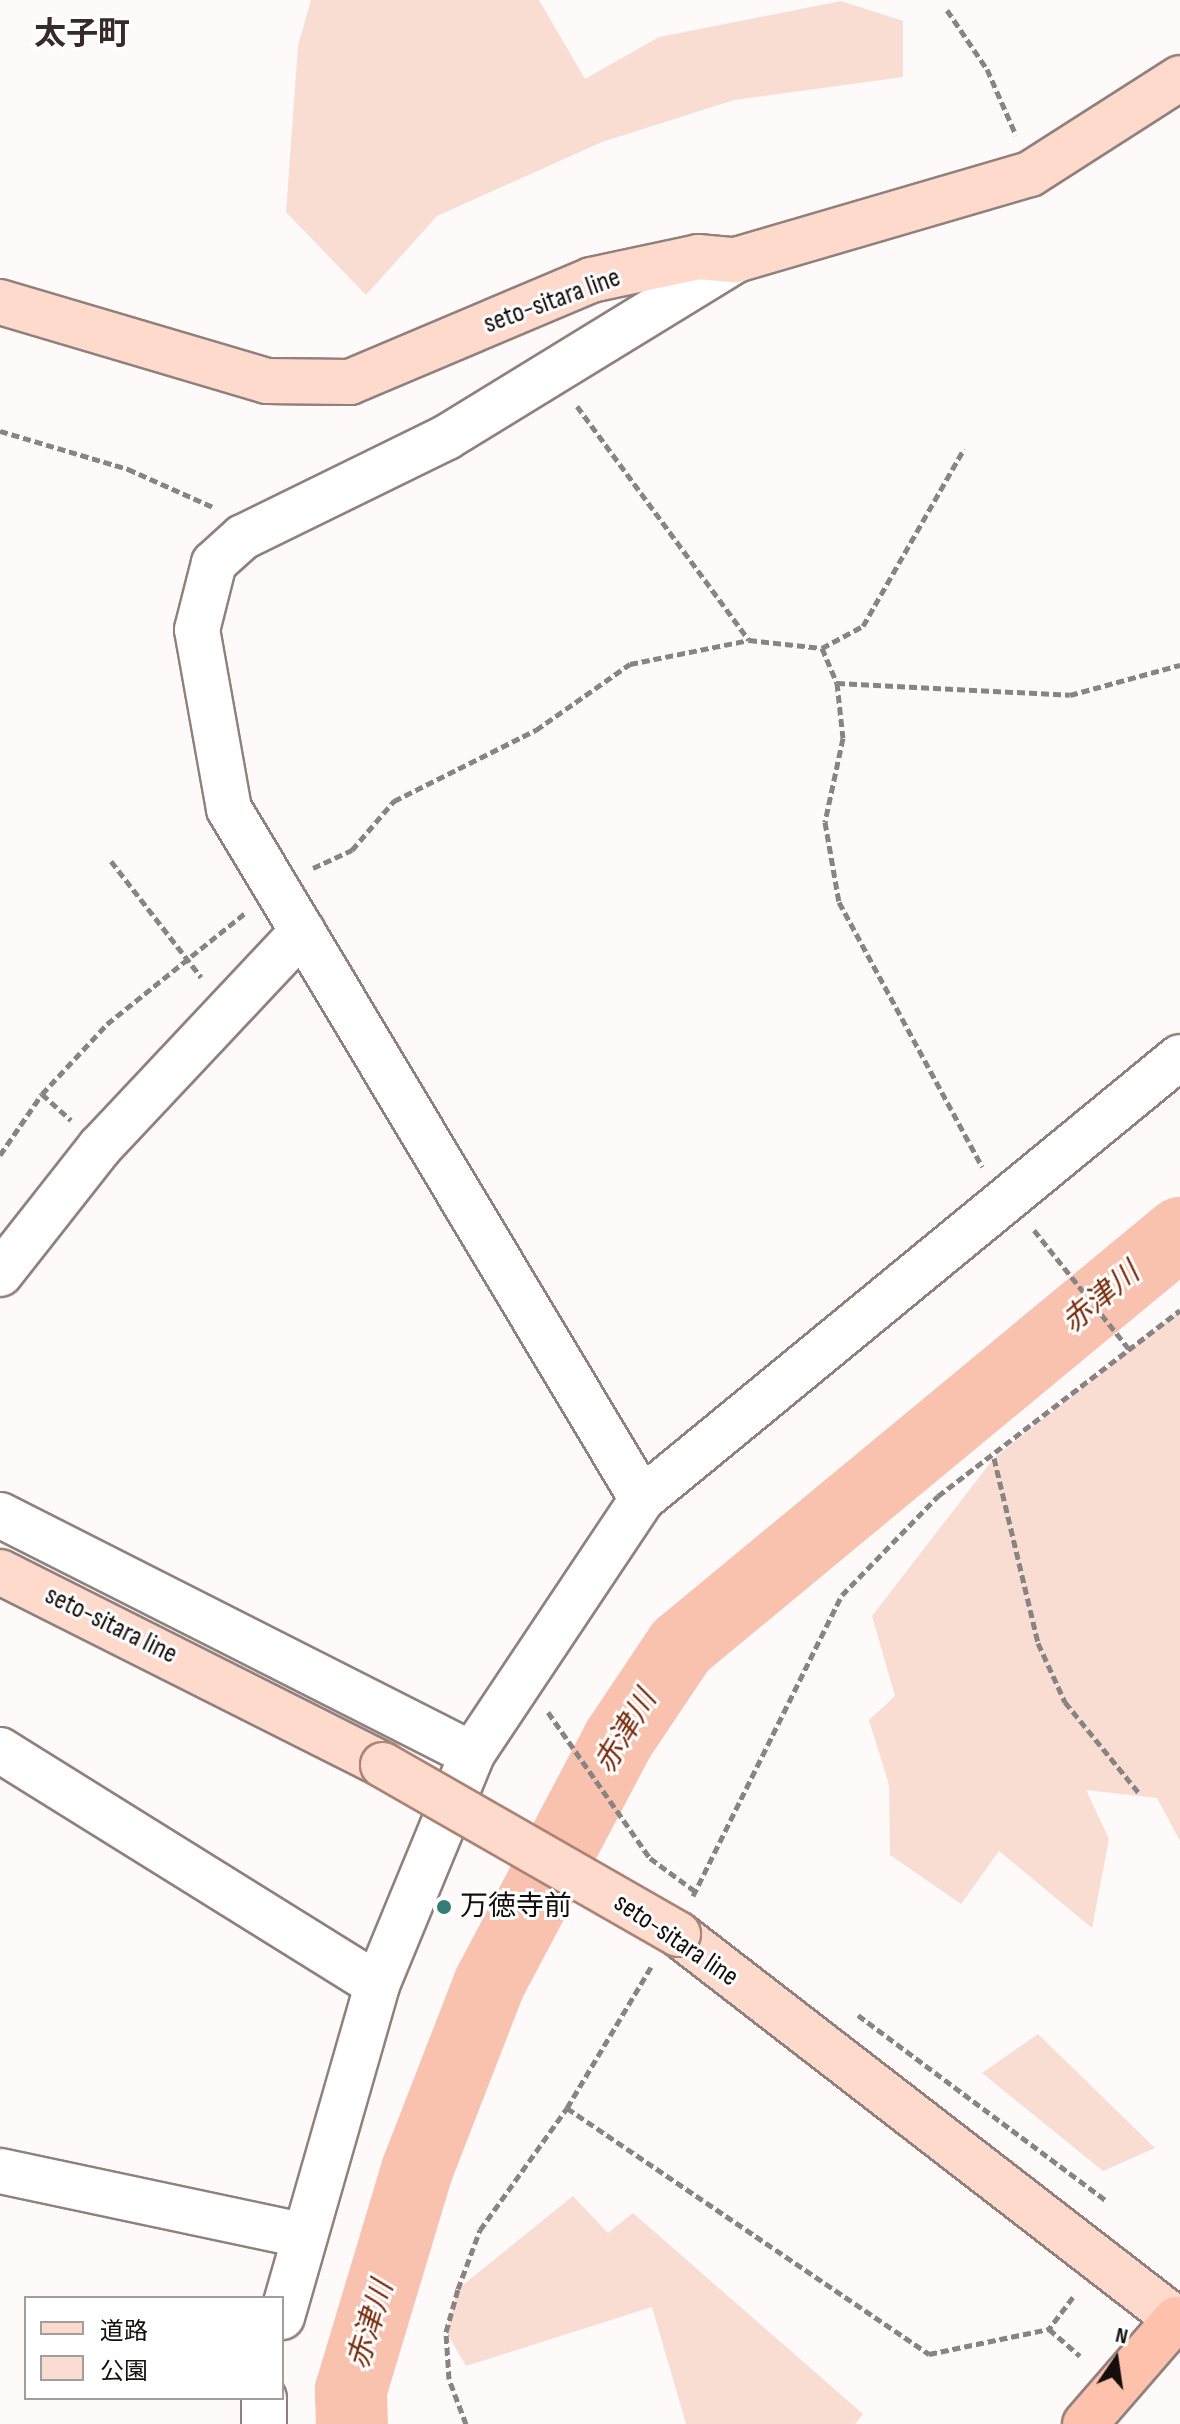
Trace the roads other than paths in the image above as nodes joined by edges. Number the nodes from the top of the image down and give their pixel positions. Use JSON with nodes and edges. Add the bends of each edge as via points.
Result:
{"nodes":[{"id":1,"x":1180,"y":78,"type":"edge"},
{"id":2,"x":736,"y":260,"type":"junction"},
{"id":3,"x":0,"y":302,"type":"edge"},
{"id":4,"x":303,"y":931,"type":"junction"},
{"id":5,"x":1180,"y":1057,"type":"edge"},
{"id":6,"x":0,"y":1274,"type":"edge"},
{"id":7,"x":642,"y":1499,"type":"junction"},
{"id":8,"x":0,"y":1515,"type":"edge"},
{"id":9,"x":2,"y":1573,"type":"edge"},
{"id":10,"x":0,"y":1750,"type":"edge"},
{"id":11,"x":472,"y":1754,"type":"junction"},
{"id":12,"x":377,"y":1985,"type":"junction"},
{"id":13,"x":0,"y":2171,"type":"edge"},
{"id":14,"x":302,"y":2235,"type":"junction"},
{"id":15,"x":284,"y":2309,"type":"edge"},
{"id":16,"x":1179,"y":2315,"type":"edge"},
{"id":17,"x":264,"y":2400,"type":"edge"},
{"id":18,"x":264,"y":2424,"type":"edge"},
{"id":19,"x":1085,"y":2424,"type":"edge"}],
"edges":[{"from":1,"to":2,"type":"main road","name":"seto-sitara line","via":[[1030,174]]},
{"from":2,"to":3,"type":"main road","name":"seto-sitara line","via":[[698,257],[591,280],[350,382],[267,381]]},
{"from":2,"to":4,"type":"street","via":[[447,437],[243,537],[214,563],[197,630],[229,809]]},
{"from":4,"to":6,"type":"street","via":[[231,1016],[100,1147]]},
{"from":4,"to":7,"type":"street"},
{"from":5,"to":7,"type":"street","via":[[1014,1208]]},
{"from":7,"to":11,"type":"street"},
{"from":8,"to":11,"type":"street"},
{"from":9,"to":16,"type":"main road","name":"seto-sitara line","bridge":true,"via":[[383,1765],[674,1932]]},
{"from":10,"to":12,"type":"street"},
{"from":11,"to":12,"type":"street"},
{"from":12,"to":14,"type":"street"},
{"from":13,"to":14,"type":"street"},
{"from":14,"to":15,"type":"street"},
{"from":16,"to":19,"type":"highway"},
{"from":17,"to":18,"type":"street"}]}
